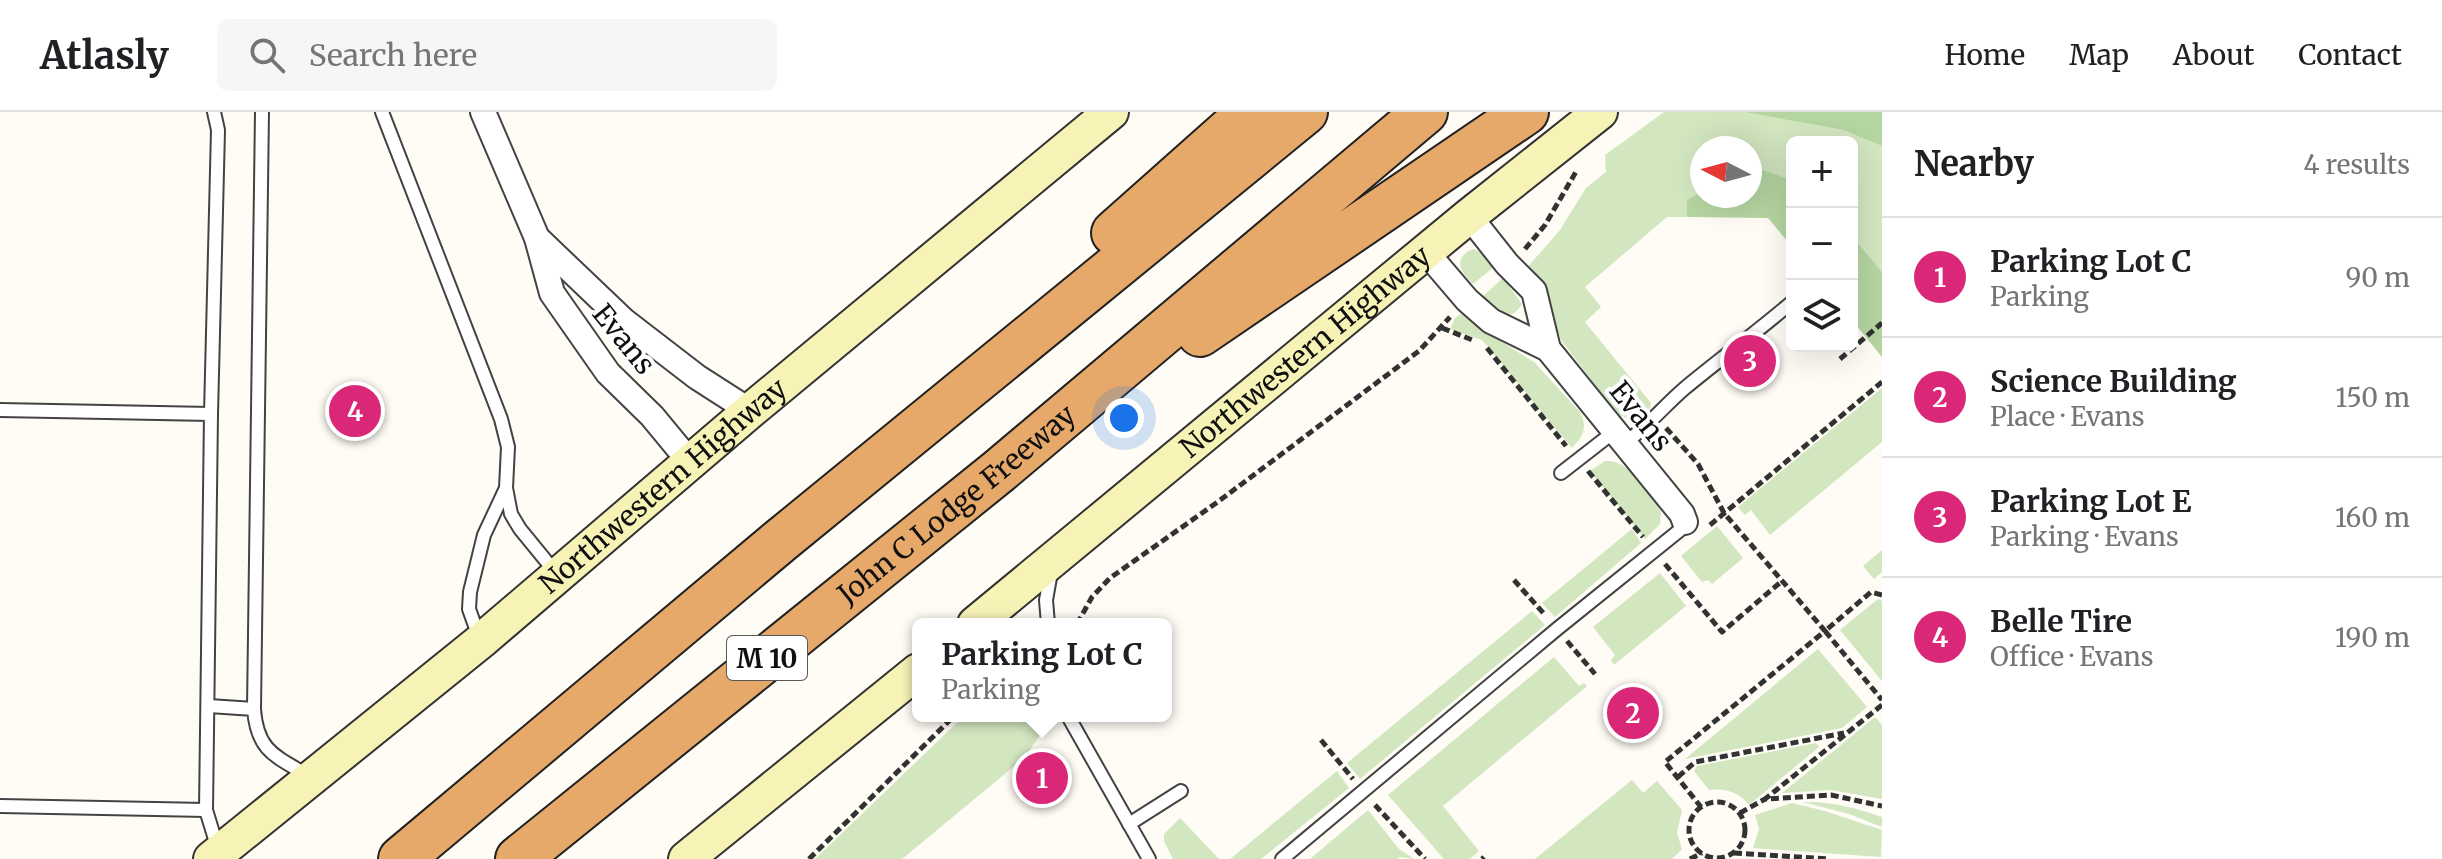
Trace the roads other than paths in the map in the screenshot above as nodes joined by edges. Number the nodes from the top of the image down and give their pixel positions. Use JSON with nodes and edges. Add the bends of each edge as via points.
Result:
{"nodes":[{"id":1,"x":214,"y":112,"type":"edge"},
{"id":2,"x":262,"y":112,"type":"edge"},
{"id":3,"x":382,"y":112,"type":"edge"},
{"id":4,"x":483,"y":112,"type":"edge"},
{"id":5,"x":1111,"y":112,"type":"edge"},
{"id":6,"x":1250,"y":112,"type":"edge"},
{"id":7,"x":1305,"y":112,"type":"edge"},
{"id":8,"x":1425,"y":112,"type":"edge"},
{"id":9,"x":1526,"y":112,"type":"edge"},
{"id":10,"x":1600,"y":112,"type":"edge"},
{"id":11,"x":1469,"y":216,"type":"junction"},
{"id":12,"x":537,"y":238,"type":"junction"},
{"id":13,"x":1426,"y":252,"type":"junction"},
{"id":14,"x":1786,"y":307,"type":"edge"},
{"id":15,"x":1024,"y":343,"type":"junction"},
{"id":16,"x":1548,"y":349,"type":"junction"},
{"id":17,"x":0,"y":410,"type":"edge"},
{"id":18,"x":750,"y":411,"type":"junction"},
{"id":19,"x":211,"y":414,"type":"junction"},
{"id":20,"x":1620,"y":437,"type":"junction"},
{"id":21,"x":690,"y":462,"type":"junction"},
{"id":22,"x":999,"y":471,"type":"junction"},
{"id":23,"x":1561,"y":473,"type":"dead end"},
{"id":24,"x":506,"y":488,"type":"junction"},
{"id":25,"x":1693,"y":528,"type":"joint"},
{"id":26,"x":1053,"y":559,"type":"junction"},
{"id":27,"x":558,"y":575,"type":"junction"},
{"id":28,"x":982,"y":618,"type":"edge"},
{"id":29,"x":1048,"y":618,"type":"edge"},
{"id":30,"x":481,"y":641,"type":"junction"},
{"id":31,"x":912,"y":676,"type":"edge"},
{"id":32,"x":209,"y":706,"type":"junction"},
{"id":33,"x":254,"y":709,"type":"junction"},
{"id":34,"x":1071,"y":722,"type":"edge"},
{"id":35,"x":312,"y":778,"type":"junction"},
{"id":36,"x":1181,"y":791,"type":"dead end"},
{"id":37,"x":0,"y":806,"type":"edge"},
{"id":38,"x":206,"y":810,"type":"junction"},
{"id":39,"x":1129,"y":824,"type":"junction"},
{"id":40,"x":215,"y":856,"type":"edge"},
{"id":41,"x":401,"y":859,"type":"edge"},
{"id":42,"x":518,"y":859,"type":"edge"},
{"id":43,"x":686,"y":859,"type":"edge"},
{"id":44,"x":1149,"y":859,"type":"edge"},
{"id":45,"x":1282,"y":859,"type":"edge"}],
"edges":[{"from":1,"to":19,"type":"lane","via":[[218,130]]},
{"from":2,"to":33,"type":"lane"},
{"from":3,"to":24,"type":"lane","via":[[501,419],[508,447]]},
{"from":4,"to":12,"type":"street","name":"Evans"},
{"from":5,"to":18,"type":"main road","name":"Northwestern Highway"},
{"from":6,"to":15,"type":"highway","via":[[1084,259]]},
{"from":7,"to":15,"type":"highway","number":"M 10"},
{"from":8,"to":22,"type":"highway","name":"John C Lodge Freeway","number":"M 10"},
{"from":9,"to":22,"type":"highway"},
{"from":10,"to":11,"type":"main road","name":"Northwestern Highway"},
{"from":11,"to":13,"type":"main road","name":"Northwestern Highway"},
{"from":11,"to":16,"type":"street","name":"Evans","via":[[1534,291]]},
{"from":12,"to":18,"type":"street","name":"Evans","via":[[623,320]]},
{"from":12,"to":21,"type":"street","name":"Evans","via":[[552,293],[567,317],[608,373]]},
{"from":13,"to":16,"type":"street","name":"Evans","via":[[1491,321]]},
{"from":13,"to":26,"type":"main road","name":"Northwestern Highway"},
{"from":14,"to":20,"type":"lane","via":[[1656,417]]},
{"from":15,"to":41,"type":"highway","number":"M 10"},
{"from":16,"to":20,"type":"street","name":"Evans"},
{"from":17,"to":19,"type":"lane"},
{"from":18,"to":21,"type":"main road","name":"Northwestern Highway"},
{"from":19,"to":32,"type":"lane"},
{"from":20,"to":23,"type":"lane"},
{"from":20,"to":25,"type":"street","name":"Evans"},
{"from":21,"to":27,"type":"main road","name":"Northwestern Highway"},
{"from":22,"to":42,"type":"highway","name":"John C Lodge Freeway","number":"M 10"},
{"from":24,"to":27,"type":"lane","via":[[511,514]]},
{"from":24,"to":30,"type":"lane","via":[[484,535],[470,592],[469,609]]},
{"from":25,"to":45,"type":"lane","via":[[1680,530],[1654,550]]},
{"from":26,"to":28,"type":"main road","name":"Northwestern Highway"},
{"from":26,"to":29,"type":"lane"},
{"from":27,"to":30,"type":"main road","name":"Northwestern Highway"},
{"from":30,"to":35,"type":"main road","name":"Northwestern Highway"},
{"from":31,"to":43,"type":"main road"},
{"from":32,"to":33,"type":"lane"},
{"from":32,"to":38,"type":"lane"},
{"from":33,"to":35,"type":"lane","via":[[263,745]]},
{"from":34,"to":39,"type":"lane"},
{"from":35,"to":40,"type":"main road","name":"Northwestern Highway"},
{"from":36,"to":39,"type":"lane"},
{"from":37,"to":38,"type":"lane"},
{"from":38,"to":40,"type":"lane"},
{"from":39,"to":44,"type":"lane"}]}
